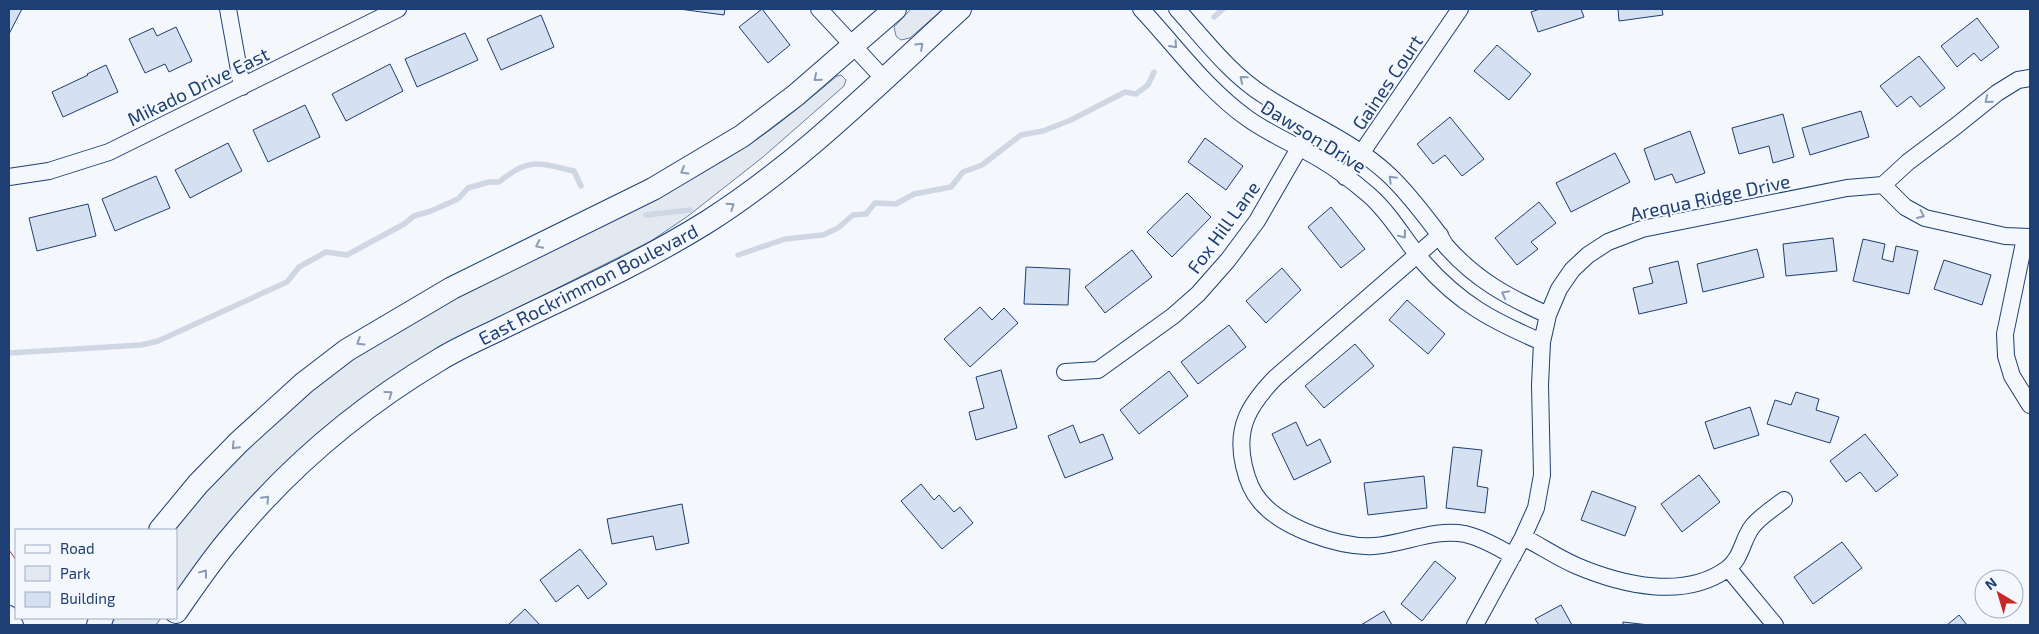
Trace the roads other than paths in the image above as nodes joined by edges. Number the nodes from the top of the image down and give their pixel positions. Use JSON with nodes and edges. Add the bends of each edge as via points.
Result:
{"nodes":[{"id":1,"x":228,"y":9,"type":"edge"},
{"id":2,"x":398,"y":9,"type":"edge"},
{"id":3,"x":819,"y":9,"type":"edge"},
{"id":4,"x":895,"y":9,"type":"edge"},
{"id":5,"x":960,"y":9,"type":"edge"},
{"id":6,"x":1141,"y":9,"type":"edge"},
{"id":7,"x":1177,"y":9,"type":"edge"},
{"id":8,"x":1460,"y":9,"type":"edge"},
{"id":9,"x":854,"y":46,"type":"junction"},
{"id":10,"x":2030,"y":78,"type":"edge"},
{"id":11,"x":884,"y":79,"type":"junction"},
{"id":12,"x":242,"y":87,"type":"junction"},
{"id":13,"x":1313,"y":124,"type":"junction"},
{"id":14,"x":1299,"y":149,"type":"junction"},
{"id":15,"x":1362,"y":154,"type":"junction"},
{"id":16,"x":9,"y":177,"type":"edge"},
{"id":17,"x":1346,"y":177,"type":"junction"},
{"id":18,"x":1884,"y":185,"type":"junction"},
{"id":19,"x":1440,"y":235,"type":"junction"},
{"id":20,"x":2028,"y":238,"type":"edge"},
{"id":21,"x":1417,"y":253,"type":"junction"},
{"id":22,"x":1548,"y":315,"type":"junction"},
{"id":23,"x":1542,"y":342,"type":"junction"},
{"id":24,"x":1065,"y":372,"type":"dead end"},
{"id":25,"x":2030,"y":405,"type":"edge"},
{"id":26,"x":1784,"y":500,"type":"dead end"},
{"id":27,"x":161,"y":529,"type":"edge"},
{"id":28,"x":1523,"y":537,"type":"junction"},
{"id":29,"x":1513,"y":556,"type":"junction"},
{"id":30,"x":1728,"y":568,"type":"junction"},
{"id":31,"x":178,"y":609,"type":"edge"},
{"id":32,"x":9,"y":614,"type":"edge"},
{"id":33,"x":15,"y":625,"type":"edge"},
{"id":34,"x":1475,"y":625,"type":"edge"},
{"id":35,"x":1775,"y":625,"type":"edge"}],
"edges":[{"from":1,"to":12,"type":"street"},
{"from":2,"to":12,"type":"street","name":"Mikado Drive East"},
{"from":3,"to":9,"type":"street"},
{"from":4,"to":9,"type":"main road"},
{"from":11,"to":5,"type":"main road","name":"East Rockrimmon Boulevard","one_way":true},
{"from":6,"to":14,"type":"street","name":"Dawson Drive","one_way":true,"via":[[1224,100]]},
{"from":13,"to":7,"type":"street","name":"Dawson Drive","one_way":true,"via":[[1264,96],[1242,78]]},
{"from":8,"to":15,"type":"street","name":"Gaines Court"},
{"from":9,"to":11,"type":"street"},
{"from":9,"to":27,"type":"main road","one_way":true,"via":[[742,136],[690,168],[452,288],[347,350],[271,411],[198,484]]},
{"from":10,"to":18,"type":"street","one_way":true,"via":[[2018,80],[1996,92]]},
{"from":31,"to":11,"type":"main road","name":"East Rockrimmon Boulevard","one_way":true,"via":[[233,535],[270,494],[338,432],[390,392],[440,359],[627,268],[708,221],[802,152]]},
{"from":12,"to":16,"type":"street","name":"Mikado Drive East","via":[[109,152],[50,171]]},
{"from":13,"to":14,"type":"street","name":"Fox Hill Lane"},
{"from":13,"to":15,"type":"street","name":"Dawson Drive"},
{"from":14,"to":17,"type":"street","name":"Dawson Drive"},
{"from":14,"to":24,"type":"street","name":"Fox Hill Lane","via":[[1257,221],[1198,294],[1098,370]]},
{"from":15,"to":17,"type":"street","name":"Gaines Court"},
{"from":19,"to":15,"type":"street","name":"Dawson Drive","one_way":true,"via":[[1389,175]]},
{"from":17,"to":21,"type":"street","name":"Dawson Drive","one_way":true,"via":[[1370,195]]},
{"from":18,"to":20,"type":"street","one_way":true,"via":[[1905,207],[1925,218]]},
{"from":18,"to":22,"type":"street","name":"Arequa Ridge Drive","via":[[1847,188],[1642,229],[1616,239],[1588,255],[1572,270],[1559,289]]},
{"from":19,"to":21,"type":"street"},
{"from":22,"to":19,"type":"street","name":"Dawson Drive","one_way":true,"via":[[1489,285],[1465,266]]},
{"from":20,"to":25,"type":"street","via":[[2005,334],[2006,356],[2012,376]]},
{"from":21,"to":23,"type":"street","name":"Dawson Drive","via":[[1446,286],[1473,308]]},
{"from":21,"to":29,"type":"street","via":[[1257,396],[1243,426],[1241,444],[1250,485],[1260,501],[1292,526],[1340,542],[1374,546],[1439,534],[1464,534]]},
{"from":22,"to":23,"type":"street","name":"Arequa Ridge Drive"},
{"from":23,"to":28,"type":"street","name":"Arequa Ridge Drive","via":[[1542,475],[1536,508]]},
{"from":26,"to":30,"type":"street","via":[[1752,526],[1742,550]]},
{"from":28,"to":29,"type":"street","name":"Arequa Ridge Drive"},
{"from":28,"to":30,"type":"street","via":[[1575,566],[1600,575],[1661,588],[1707,580]]},
{"from":29,"to":34,"type":"street","name":"Arequa Ridge Drive"},
{"from":30,"to":35,"type":"street"},
{"from":32,"to":33,"type":"street"}]}
